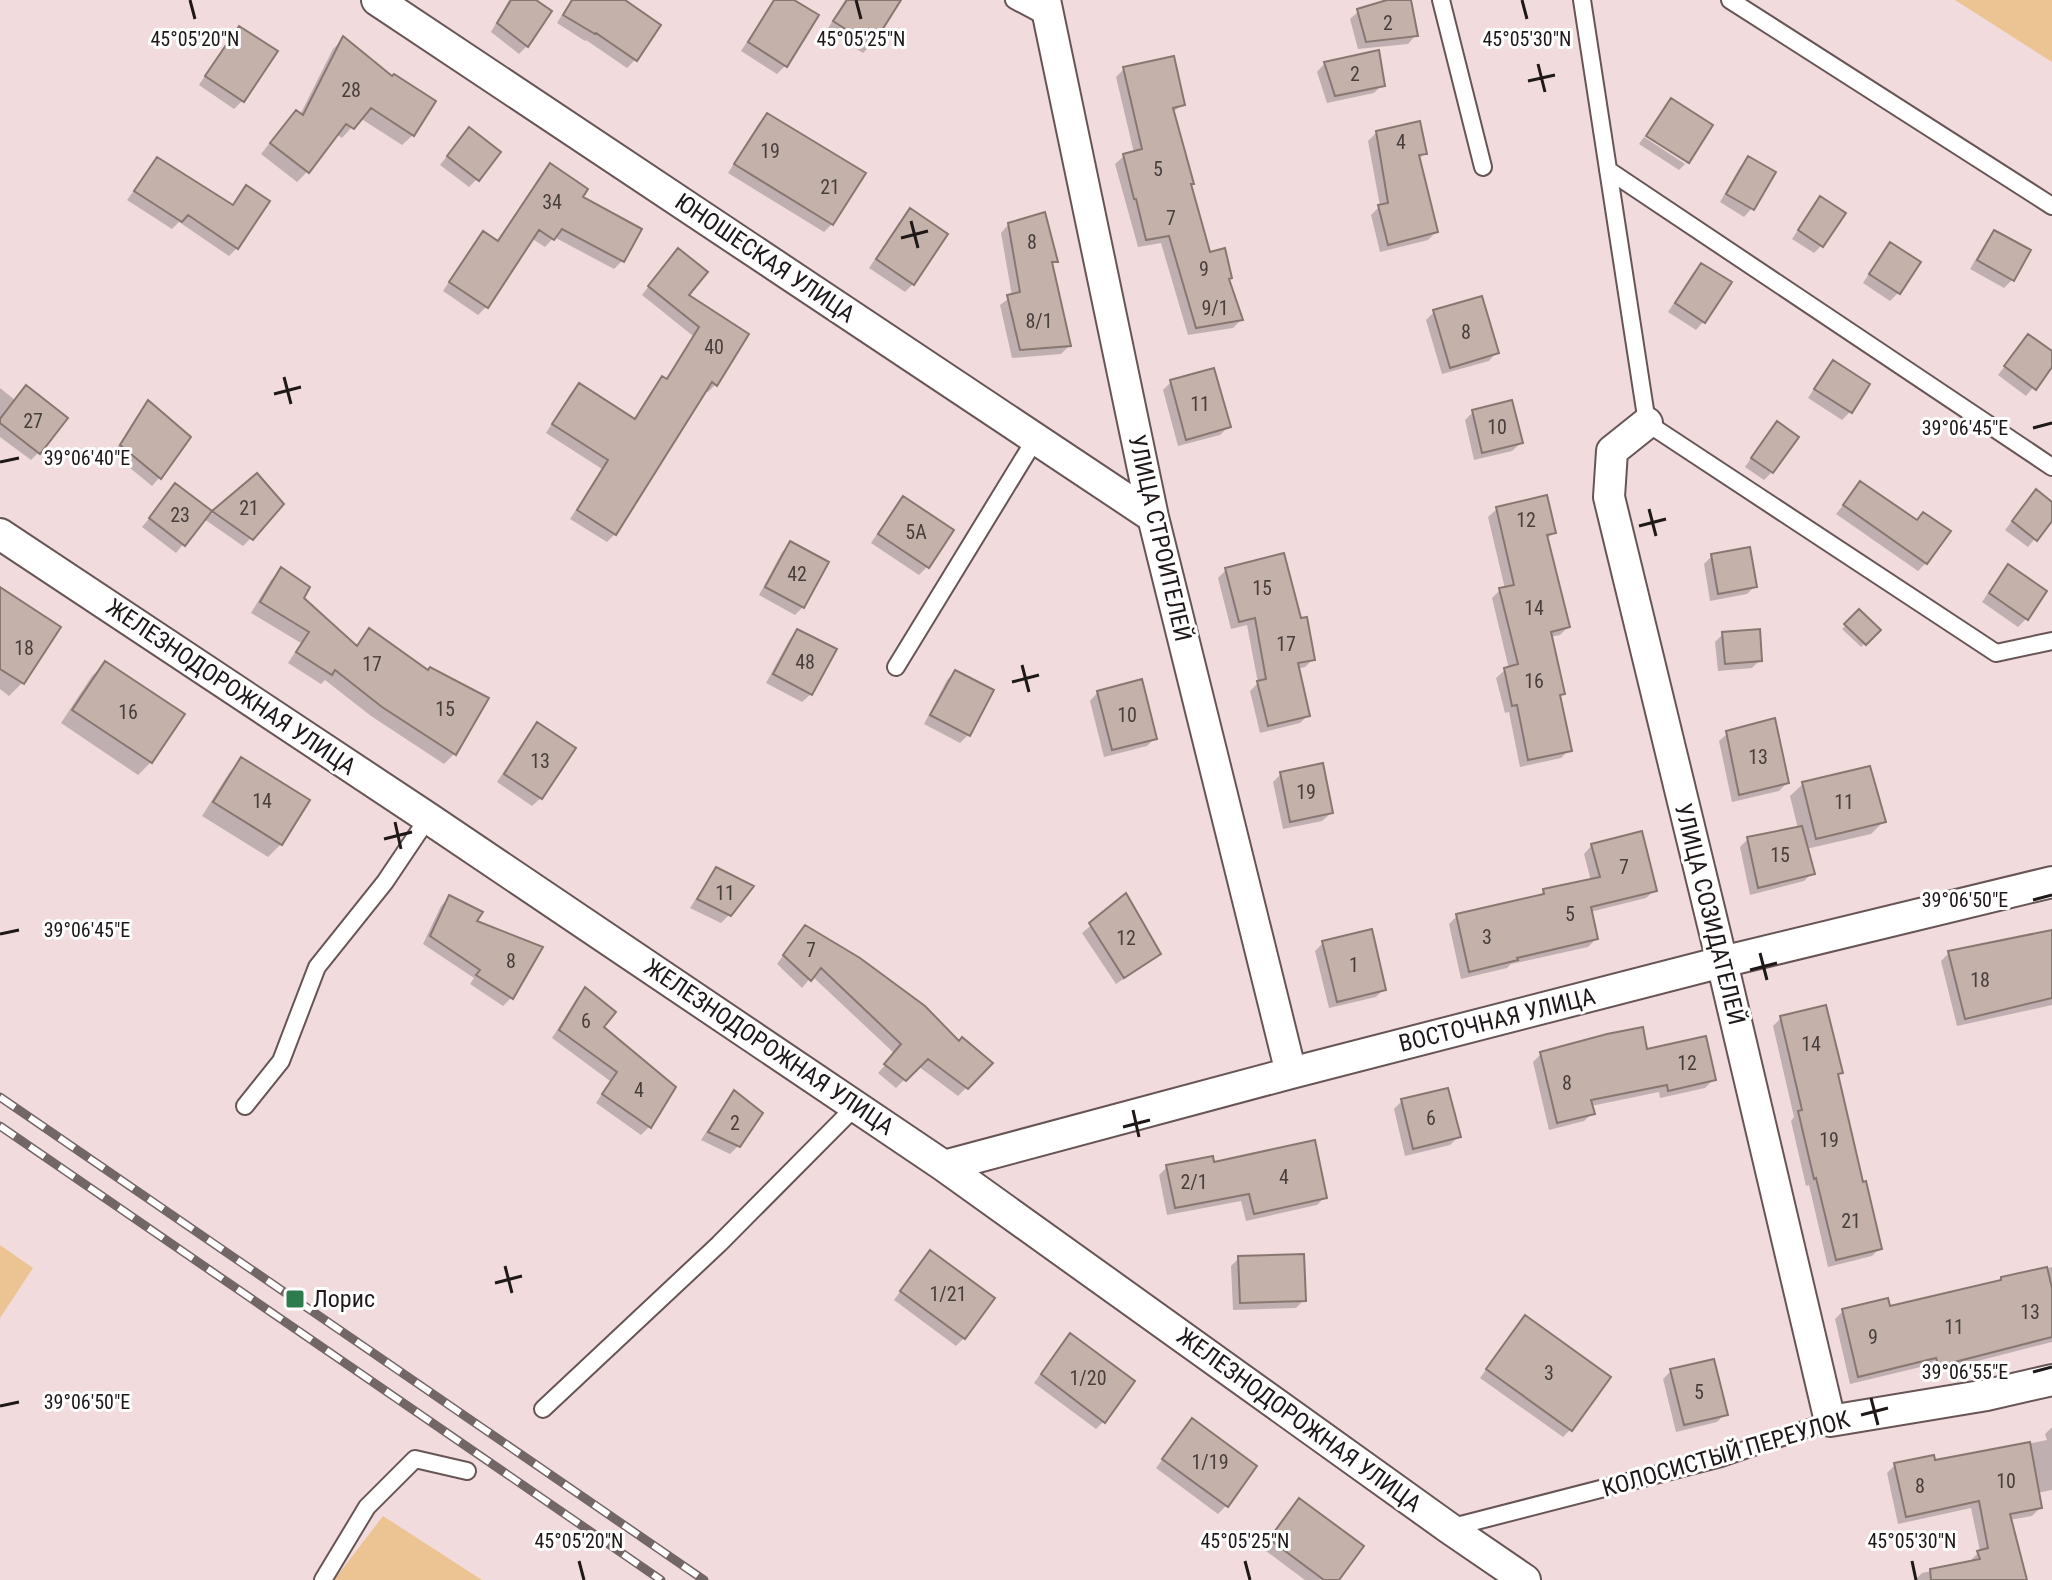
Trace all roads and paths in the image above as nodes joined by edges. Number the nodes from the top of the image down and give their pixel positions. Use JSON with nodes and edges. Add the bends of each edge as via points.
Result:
{"nodes":[{"id":1,"x":377,"y":0,"type":"edge"},
{"id":2,"x":1014,"y":0,"type":"edge"},
{"id":3,"x":1441,"y":0,"type":"edge"},
{"id":4,"x":1582,"y":0,"type":"edge"},
{"id":5,"x":1730,"y":0,"type":"edge"},
{"id":6,"x":1048,"y":9,"type":"edge"},
{"id":7,"x":1483,"y":167,"type":"dead end"},
{"id":8,"x":1608,"y":170,"type":"junction"},
{"id":9,"x":2052,"y":206,"type":"edge"},
{"id":10,"x":1647,"y":423,"type":"junction"},
{"id":11,"x":1036,"y":438,"type":"junction"},
{"id":12,"x":2052,"y":467,"type":"edge"},
{"id":13,"x":1153,"y":517,"type":"junction"},
{"id":14,"x":0,"y":534,"type":"edge"},
{"id":15,"x":2052,"y":641,"type":"edge"},
{"id":16,"x":896,"y":667,"type":"dead end"},
{"id":17,"x":428,"y":818,"type":"junction"},
{"id":18,"x":2052,"y":882,"type":"edge"},
{"id":19,"x":1722,"y":962,"type":"junction"},
{"id":20,"x":1291,"y":1073,"type":"junction"},
{"id":21,"x":245,"y":1106,"type":"dead end"},
{"id":22,"x":856,"y":1106,"type":"junction"},
{"id":23,"x":944,"y":1166,"type":"junction"},
{"id":24,"x":2052,"y":1380,"type":"edge"},
{"id":25,"x":543,"y":1409,"type":"dead end"},
{"id":26,"x":1830,"y":1421,"type":"junction"},
{"id":27,"x":467,"y":1471,"type":"dead end"},
{"id":28,"x":1449,"y":1528,"type":"junction"},
{"id":29,"x":323,"y":1580,"type":"edge"},
{"id":30,"x":1525,"y":1580,"type":"edge"}],
"edges":[{"from":1,"to":11,"type":"street","name":"ЮНОШЕСКАЯ УЛИЦА"},
{"from":2,"to":6,"type":"lane"},
{"from":3,"to":7,"type":"lane"},
{"from":4,"to":8,"type":"lane"},
{"from":5,"to":9,"type":"lane"},
{"from":6,"to":13,"type":"street","name":"УЛИЦА СТРОИТЕЛЕЙ"},
{"from":8,"to":10,"type":"lane"},
{"from":8,"to":12,"type":"lane"},
{"from":10,"to":15,"type":"lane","via":[[1996,653]]},
{"from":10,"to":19,"type":"street","name":"УЛИЦА СОЗИДАТЕЛЕЙ","via":[[1612,451],[1609,497]]},
{"from":11,"to":13,"type":"street","name":"ЮНОШЕСКАЯ УЛИЦА"},
{"from":11,"to":16,"type":"lane"},
{"from":13,"to":20,"type":"street","name":"УЛИЦА СТРОИТЕЛЕЙ"},
{"from":14,"to":17,"type":"street","name":"ЖЕЛЕЗНОДОРОЖНАЯ УЛИЦА"},
{"from":17,"to":21,"type":"lane","via":[[317,967],[281,1061]]},
{"from":17,"to":22,"type":"street","name":"ЖЕЛЕЗНОДОРОЖНАЯ УЛИЦА"},
{"from":18,"to":19,"type":"street","name":"ВОСТОЧНАЯ УЛИЦА"},
{"from":19,"to":20,"type":"street","name":"ВОСТОЧНАЯ УЛИЦА"},
{"from":19,"to":26,"type":"street","name":"УЛИЦА СОЗИДАТЕЛЕЙ"},
{"from":20,"to":23,"type":"street","name":"ВОСТОЧНАЯ УЛИЦА"},
{"from":22,"to":23,"type":"street","name":"ЖЕЛЕЗНОДОРОЖНАЯ УЛИЦА"},
{"from":22,"to":25,"type":"lane"},
{"from":23,"to":28,"type":"street","name":"ЖЕЛЕЗНОДОРОЖНАЯ УЛИЦА"},
{"from":24,"to":26,"type":"street","name":"КОЛОСИСТЫЙ ПЕРЕУЛОК"},
{"from":26,"to":28,"type":"lane","name":"КОЛОСИСТЫЙ ПЕРЕУЛОК","via":[[1721,1458]]},
{"from":27,"to":29,"type":"lane","via":[[415,1459],[367,1507]]},
{"from":28,"to":30,"type":"street","name":"ЖЕЛЕЗНОДОРОЖНАЯ УЛИЦА"}]}
